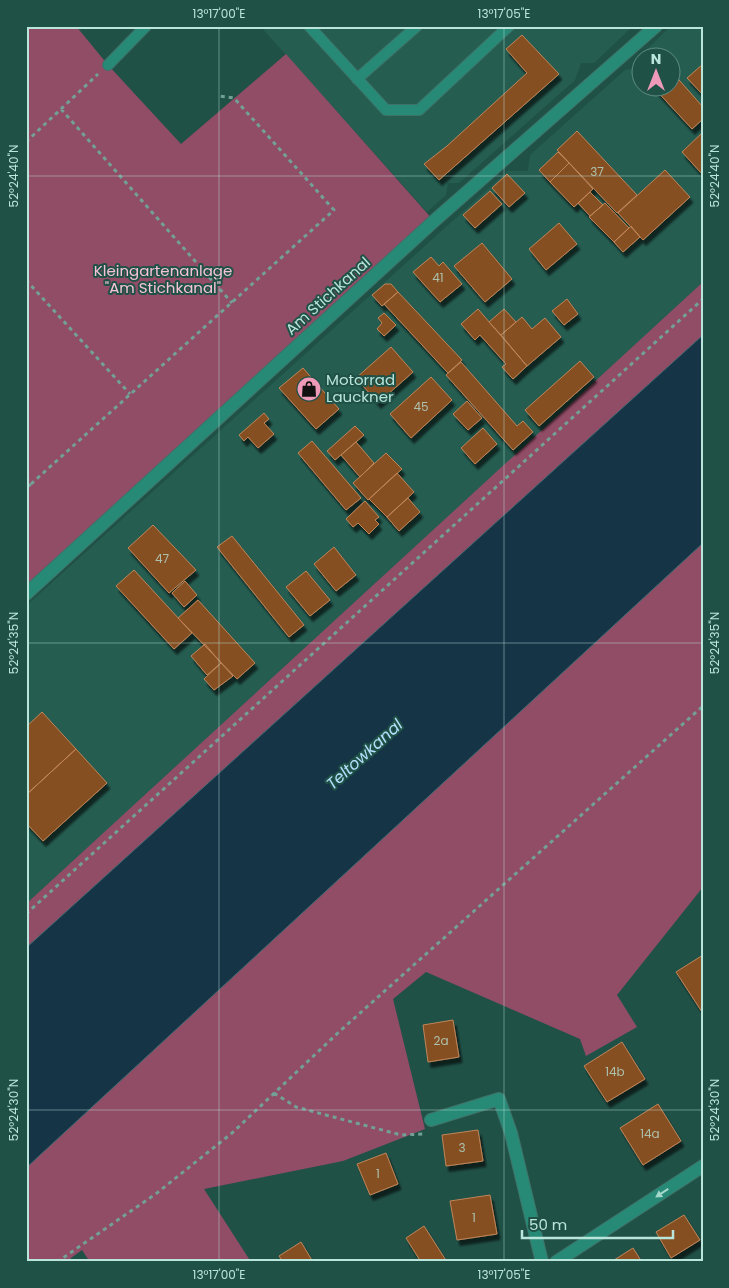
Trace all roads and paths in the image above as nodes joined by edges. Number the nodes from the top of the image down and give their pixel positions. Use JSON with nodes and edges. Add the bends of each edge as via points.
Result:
{"nodes":[{"id":1,"x":146,"y":26,"type":"edge"},
{"id":2,"x":309,"y":26,"type":"edge"},
{"id":3,"x":417,"y":26,"type":"edge"},
{"id":4,"x":509,"y":26,"type":"edge"},
{"id":5,"x":656,"y":26,"type":"edge"},
{"id":6,"x":108,"y":65,"type":"joint"},
{"id":7,"x":357,"y":79,"type":"junction"},
{"id":8,"x":218,"y":96,"type":"dead end"},
{"id":9,"x":61,"y":109,"type":"junction"},
{"id":10,"x":26,"y":142,"type":"edge"},
{"id":11,"x":26,"y":280,"type":"edge"},
{"id":12,"x":703,"y":298,"type":"edge"},
{"id":13,"x":232,"y":303,"type":"junction"},
{"id":14,"x":130,"y":394,"type":"junction"},
{"id":15,"x":26,"y":478,"type":"edge"},
{"id":16,"x":31,"y":484,"type":"junction"},
{"id":17,"x":26,"y":488,"type":"edge"},
{"id":18,"x":26,"y":594,"type":"edge"},
{"id":19,"x":703,"y":706,"type":"edge"},
{"id":20,"x":26,"y":914,"type":"edge"},
{"id":21,"x":274,"y":1093,"type":"junction"},
{"id":22,"x":430,"y":1120,"type":"joint"},
{"id":23,"x":703,"y":1166,"type":"edge"},
{"id":24,"x":57,"y":1262,"type":"edge"},
{"id":25,"x":542,"y":1262,"type":"edge"},
{"id":26,"x":556,"y":1262,"type":"edge"}],
"edges":[{"from":1,"to":6,"type":"lane"},
{"from":2,"to":7,"type":"lane"},
{"from":3,"to":7,"type":"lane"},
{"from":4,"to":7,"type":"lane","via":[[420,110],[386,110]]},
{"from":5,"to":18,"type":"street","name":"Am Stichkanal","via":[[434,221]]},
{"from":6,"to":9,"type":"path"},
{"from":8,"to":13,"type":"path","via":[[234,98],[334,210]]},
{"from":9,"to":10,"type":"path"},
{"from":9,"to":13,"type":"path"},
{"from":11,"to":14,"type":"path"},
{"from":12,"to":20,"type":"path"},
{"from":13,"to":14,"type":"path"},
{"from":14,"to":16,"type":"path"},
{"from":15,"to":16,"type":"path"},
{"from":16,"to":17,"type":"path"},
{"from":19,"to":21,"type":"path"},
{"from":21,"to":22,"type":"path","via":[[296,1107],[401,1135],[426,1134]]},
{"from":21,"to":24,"type":"path","via":[[232,1133],[157,1193]]},
{"from":22,"to":25,"type":"street","via":[[499,1099],[511,1133]]},
{"from":23,"to":26,"type":"street","one_way":true}]}
